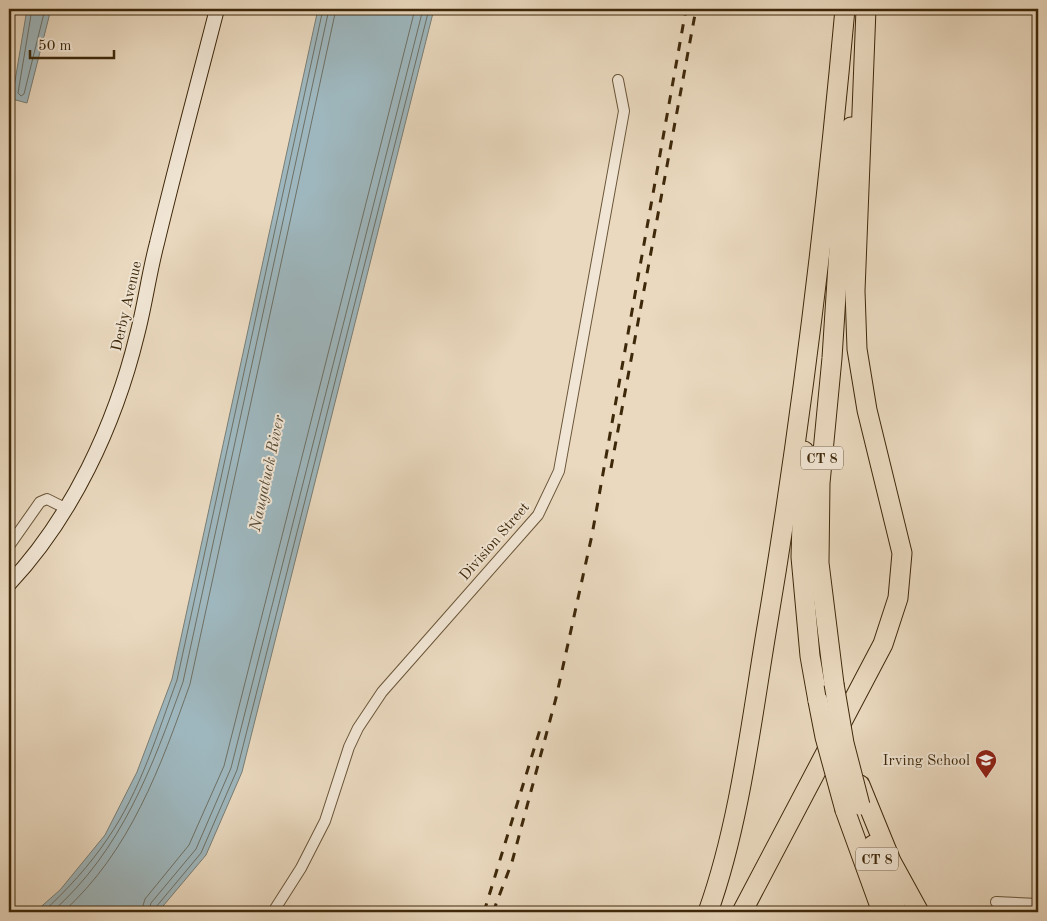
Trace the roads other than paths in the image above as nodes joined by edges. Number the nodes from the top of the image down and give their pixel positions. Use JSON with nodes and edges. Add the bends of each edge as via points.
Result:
{"nodes":[{"id":1,"x":217,"y":9,"type":"edge"},
{"id":2,"x":845,"y":9,"type":"edge"},
{"id":3,"x":865,"y":9,"type":"edge"},
{"id":4,"x":618,"y":80,"type":"dead end"},
{"id":5,"x":809,"y":343,"type":"junction"},
{"id":6,"x":65,"y":508,"type":"junction"},
{"id":7,"x":9,"y":546,"type":"edge"},
{"id":8,"x":9,"y":584,"type":"edge"},
{"id":9,"x":857,"y":806,"type":"junction"},
{"id":10,"x":996,"y":902,"type":"dead end"},
{"id":11,"x":1038,"y":904,"type":"edge"},
{"id":12,"x":273,"y":912,"type":"edge"},
{"id":13,"x":708,"y":912,"type":"edge"},
{"id":14,"x":742,"y":912,"type":"edge"},
{"id":15,"x":882,"y":912,"type":"edge"},
{"id":16,"x":897,"y":912,"type":"edge"},
{"id":17,"x":919,"y":912,"type":"edge"}],
"edges":[{"from":1,"to":6,"type":"main road","name":"Derby Avenue","via":[[130,361],[102,440]]},
{"from":2,"to":5,"type":"highway","number":"CT 8"},
{"from":3,"to":9,"type":"highway","number":"CT 8","bridge":true,"via":[[843,187],[820,483],[819,562],[834,684]]},
{"from":3,"to":14,"type":"highway","via":[[855,291],[857,348],[867,410],[902,553],[898,598],[883,644]]},
{"from":4,"to":12,"type":"street","name":"Division Street","via":[[624,110],[559,471],[552,488],[538,515],[382,692],[358,728],[325,821]]},
{"from":5,"to":9,"type":"highway","number":"CT 8","bridge":true,"via":[[801,558],[810,656],[825,737]]},
{"from":5,"to":13,"type":"highway","via":[[774,584],[740,784],[716,892]]},
{"from":6,"to":7,"type":"street","via":[[48,499],[40,502]]},
{"from":6,"to":8,"type":"main road","name":"Derby Avenue"},
{"from":9,"to":15,"type":"highway","number":"CT 8"},
{"from":9,"to":16,"type":"highway","number":"CT 8"},
{"from":9,"to":17,"type":"highway"},
{"from":10,"to":11,"type":"street"}]}
